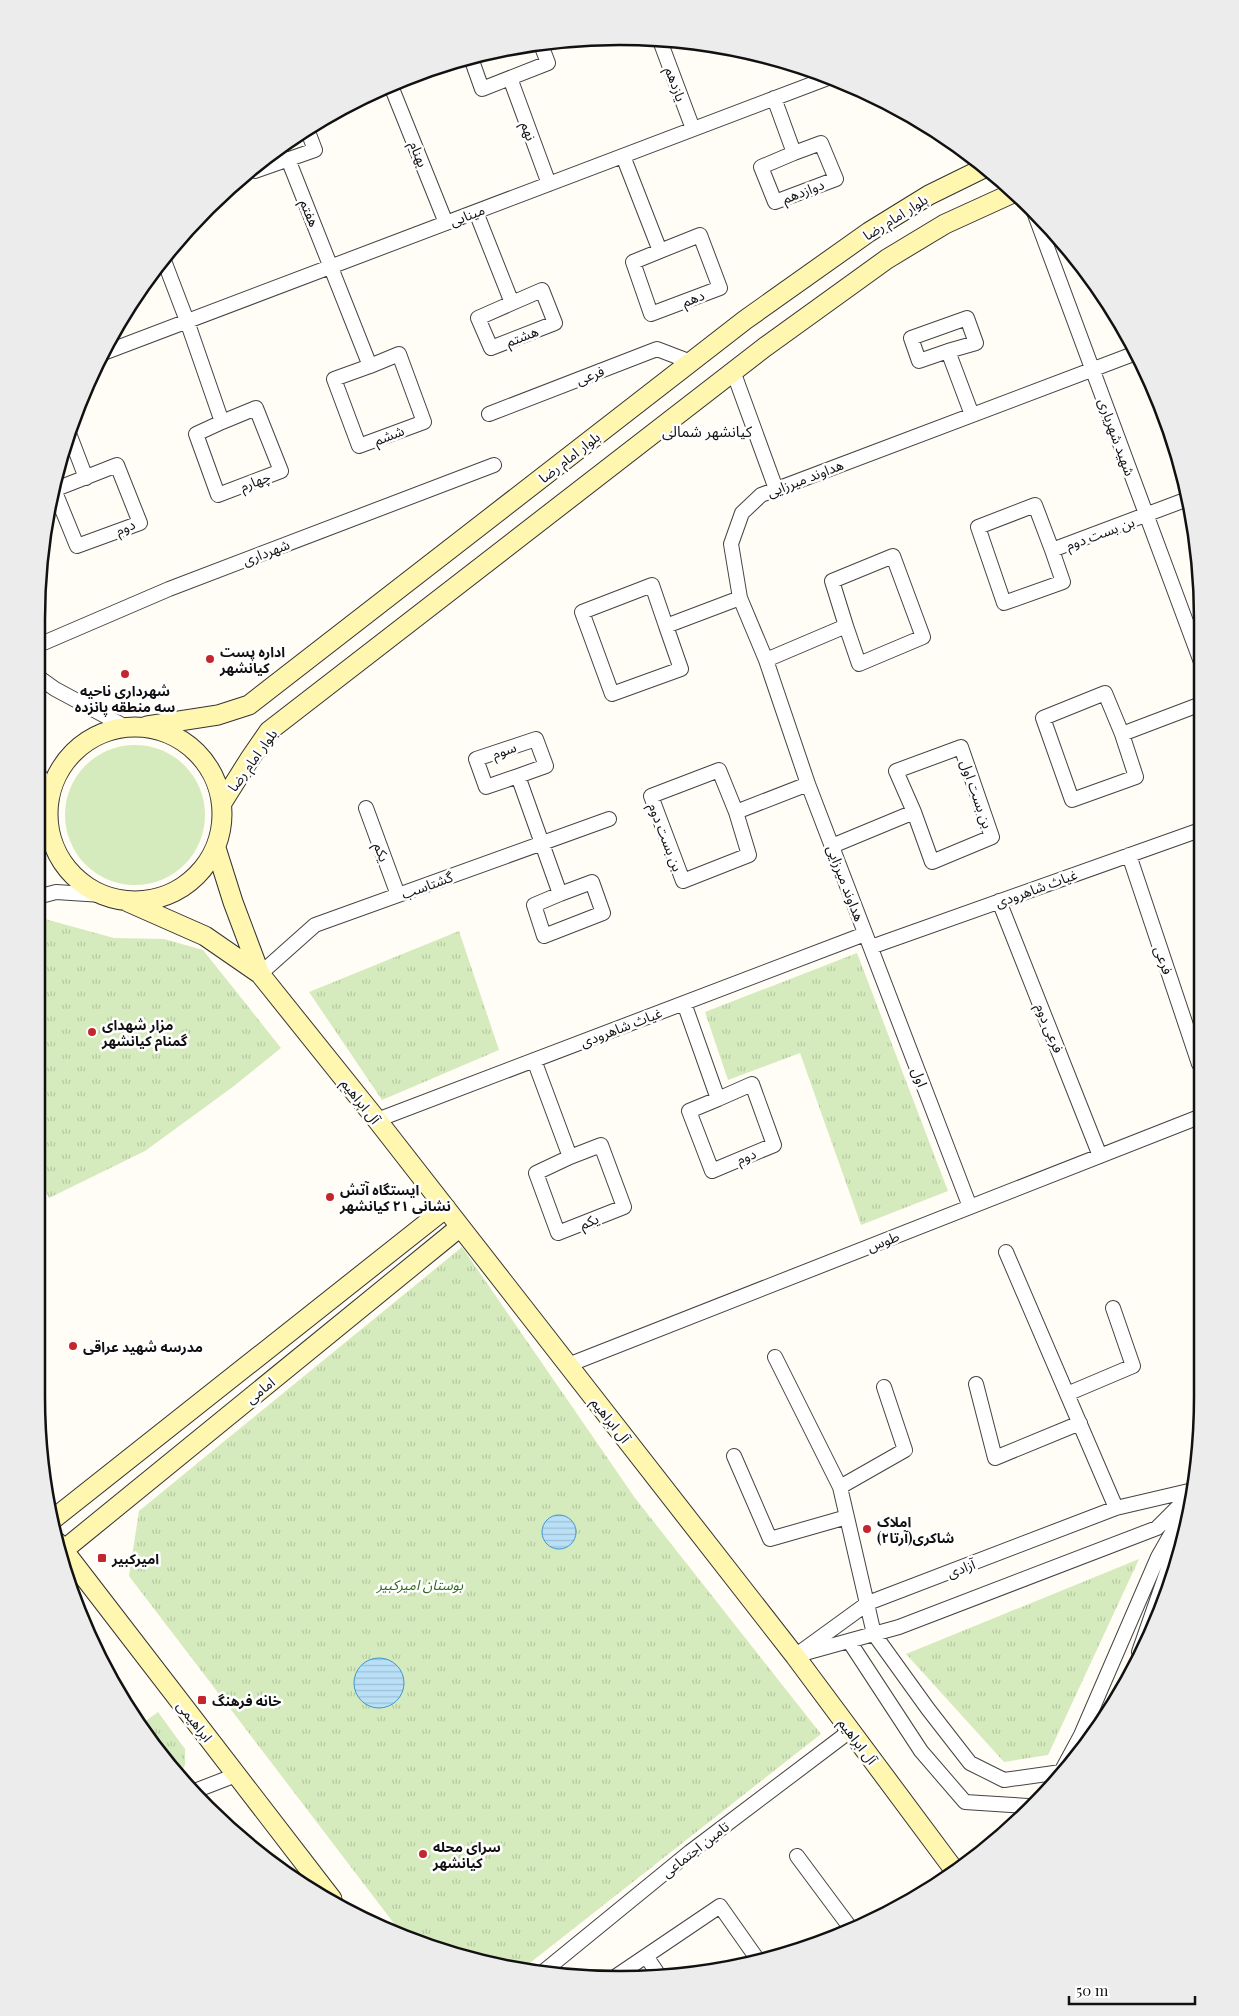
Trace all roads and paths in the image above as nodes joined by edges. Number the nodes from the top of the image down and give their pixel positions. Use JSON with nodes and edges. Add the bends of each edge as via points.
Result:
{"nodes":[{"id":1,"x":662,"y":47,"type":"edge"},
{"id":2,"x":543,"y":50,"type":"edge"},
{"id":3,"x":473,"y":64,"type":"edge"},
{"id":4,"x":510,"y":78,"type":"junction"},
{"id":5,"x":819,"y":81,"type":"edge"},
{"id":6,"x":393,"y":92,"type":"edge"},
{"id":7,"x":774,"y":98,"type":"junction"},
{"id":8,"x":693,"y":129,"type":"junction"},
{"id":9,"x":309,"y":136,"type":"edge"},
{"id":10,"x":794,"y":153,"type":"junction"},
{"id":11,"x":623,"y":156,"type":"junction"},
{"id":12,"x":288,"y":159,"type":"junction"},
{"id":13,"x":267,"y":167,"type":"edge"},
{"id":14,"x":978,"y":171,"type":"edge"},
{"id":15,"x":549,"y":184,"type":"junction"},
{"id":16,"x":1007,"y":196,"type":"edge"},
{"id":17,"x":476,"y":212,"type":"junction"},
{"id":18,"x":446,"y":223,"type":"junction"},
{"id":19,"x":1040,"y":229,"type":"edge"},
{"id":20,"x":660,"y":251,"type":"junction"},
{"id":21,"x":166,"y":267,"type":"edge"},
{"id":22,"x":332,"y":267,"type":"junction"},
{"id":23,"x":512,"y":303,"type":"junction"},
{"id":24,"x":187,"y":321,"type":"junction"},
{"id":25,"x":112,"y":350,"type":"edge"},
{"id":26,"x":948,"y":351,"type":"dead end"},
{"id":27,"x":1129,"y":355,"type":"edge"},
{"id":28,"x":692,"y":362,"type":"junction"},
{"id":29,"x":370,"y":366,"type":"junction"},
{"id":30,"x":1092,"y":369,"type":"junction"},
{"id":31,"x":733,"y":371,"type":"junction"},
{"id":32,"x":489,"y":414,"type":"dead end"},
{"id":33,"x":972,"y":415,"type":"junction"},
{"id":34,"x":222,"y":422,"type":"junction"},
{"id":35,"x":73,"y":443,"type":"edge"},
{"id":36,"x":494,"y":466,"type":"dead end"},
{"id":37,"x":86,"y":478,"type":"junction"},
{"id":38,"x":61,"y":489,"type":"edge"},
{"id":39,"x":776,"y":489,"type":"junction"},
{"id":40,"x":58,"y":499,"type":"edge"},
{"id":41,"x":1182,"y":501,"type":"edge"},
{"id":42,"x":1147,"y":515,"type":"junction"},
{"id":43,"x":1052,"y":550,"type":"junction"},
{"id":44,"x":740,"y":598,"type":"junction"},
{"id":45,"x":666,"y":626,"type":"junction"},
{"id":46,"x":846,"y":626,"type":"junction"},
{"id":47,"x":45,"y":642,"type":"edge"},
{"id":48,"x":1194,"y":643,"type":"edge"},
{"id":49,"x":766,"y":660,"type":"junction"},
{"id":50,"x":45,"y":682,"type":"edge"},
{"id":51,"x":1194,"y":707,"type":"edge"},
{"id":52,"x":124,"y":726,"type":"junction"},
{"id":53,"x":147,"y":726,"type":"junction"},
{"id":54,"x":1122,"y":734,"type":"junction"},
{"id":55,"x":518,"y":776,"type":"junction"},
{"id":56,"x":808,"y":784,"type":"junction"},
{"id":57,"x":45,"y":795,"type":"edge"},
{"id":58,"x":222,"y":803,"type":"junction"},
{"id":59,"x":366,"y":808,"type":"dead end"},
{"id":60,"x":48,"y":809,"type":"junction"},
{"id":61,"x":736,"y":812,"type":"junction"},
{"id":62,"x":914,"y":812,"type":"junction"},
{"id":63,"x":609,"y":820,"type":"dead end"},
{"id":64,"x":1194,"y":832,"type":"edge"},
{"id":65,"x":543,"y":843,"type":"junction"},
{"id":66,"x":832,"y":846,"type":"junction"},
{"id":67,"x":216,"y":848,"type":"junction"},
{"id":68,"x":1129,"y":855,"type":"junction"},
{"id":69,"x":560,"y":894,"type":"junction"},
{"id":70,"x":45,"y":895,"type":"edge"},
{"id":71,"x":102,"y":895,"type":"junction"},
{"id":72,"x":398,"y":895,"type":"junction"},
{"id":73,"x":124,"y":901,"type":"junction"},
{"id":74,"x":999,"y":901,"type":"junction"},
{"id":75,"x":868,"y":940,"type":"junction"},
{"id":76,"x":260,"y":974,"type":"junction"},
{"id":77,"x":684,"y":1003,"type":"junction"},
{"id":78,"x":1194,"y":1046,"type":"edge"},
{"id":79,"x":534,"y":1060,"type":"junction"},
{"id":80,"x":718,"y":1099,"type":"junction"},
{"id":81,"x":1194,"y":1119,"type":"edge"},
{"id":82,"x":377,"y":1120,"type":"junction"},
{"id":83,"x":1100,"y":1156,"type":"junction"},
{"id":84,"x":570,"y":1158,"type":"junction"},
{"id":85,"x":970,"y":1207,"type":"junction"},
{"id":86,"x":446,"y":1208,"type":"junction"},
{"id":87,"x":460,"y":1227,"type":"junction"},
{"id":88,"x":1006,"y":1252,"type":"dead end"},
{"id":89,"x":1113,"y":1308,"type":"dead end"},
{"id":90,"x":775,"y":1358,"type":"dead end"},
{"id":91,"x":568,"y":1365,"type":"junction"},
{"id":92,"x":976,"y":1384,"type":"dead end"},
{"id":93,"x":884,"y":1387,"type":"dead end"},
{"id":94,"x":1067,"y":1394,"type":"junction"},
{"id":95,"x":1080,"y":1423,"type":"junction"},
{"id":96,"x":734,"y":1456,"type":"dead end"},
{"id":97,"x":840,"y":1487,"type":"junction"},
{"id":98,"x":1185,"y":1494,"type":"edge"},
{"id":99,"x":1184,"y":1501,"type":"edge"},
{"id":100,"x":1116,"y":1508,"type":"junction"},
{"id":101,"x":58,"y":1516,"type":"edge"},
{"id":102,"x":1181,"y":1516,"type":"edge"},
{"id":103,"x":847,"y":1517,"type":"junction"},
{"id":104,"x":65,"y":1544,"type":"edge"},
{"id":105,"x":69,"y":1560,"type":"edge"},
{"id":106,"x":868,"y":1603,"type":"junction"},
{"id":107,"x":874,"y":1634,"type":"junction"},
{"id":108,"x":849,"y":1641,"type":"junction"},
{"id":109,"x":795,"y":1656,"type":"junction"},
{"id":110,"x":850,"y":1731,"type":"junction"},
{"id":111,"x":1077,"y":1744,"type":"edge"},
{"id":112,"x":1052,"y":1773,"type":"edge"},
{"id":113,"x":236,"y":1775,"type":"junction"},
{"id":114,"x":200,"y":1789,"type":"edge"},
{"id":115,"x":1023,"y":1806,"type":"edge"},
{"id":116,"x":798,"y":1856,"type":"dead end"},
{"id":117,"x":951,"y":1865,"type":"edge"},
{"id":118,"x":323,"y":1888,"type":"edge"},
{"id":119,"x":847,"y":1923,"type":"edge"},
{"id":120,"x":754,"y":1954,"type":"edge"},
{"id":121,"x":646,"y":1956,"type":"junction"},
{"id":122,"x":550,"y":1967,"type":"edge"},
{"id":123,"x":655,"y":1970,"type":"edge"},
{"id":124,"x":624,"y":1971,"type":"edge"}],
"edges":[{"from":1,"to":8,"type":"street","name":"یازدهم"},
{"from":2,"to":4,"type":"street","via":[[548,63]]},
{"from":3,"to":4,"type":"street","via":[[482,90]]},
{"from":4,"to":15,"type":"street","name":"نهم"},
{"from":5,"to":7,"type":"street","name":"مینایی"},
{"from":6,"to":18,"type":"street","name":"بهنام"},
{"from":7,"to":8,"type":"street","name":"مینایی"},
{"from":7,"to":10,"type":"street"},
{"from":8,"to":11,"type":"street","name":"مینایی"},
{"from":9,"to":12,"type":"street","via":[[315,150]]},
{"from":10,"to":10,"type":"street","name":"دوازدهم","via":[[821,143],[836,179],[775,202],[761,167]]},
{"from":11,"to":15,"type":"street","name":"مینایی"},
{"from":11,"to":20,"type":"street"},
{"from":12,"to":13,"type":"street"},
{"from":12,"to":22,"type":"street","name":"هفتم"},
{"from":14,"to":28,"type":"main road","name":"بلوار امام رضا","via":[[929,195],[869,232]]},
{"from":15,"to":17,"type":"street","name":"مینایی"},
{"from":16,"to":31,"type":"main road","name":"بلوار امام رضا","via":[[945,224],[887,259]]},
{"from":17,"to":18,"type":"street","name":"مینایی"},
{"from":17,"to":23,"type":"street"},
{"from":18,"to":22,"type":"street","name":"مینایی"},
{"from":19,"to":30,"type":"street","name":"شهید شهریاری"},
{"from":20,"to":20,"type":"street","name":"دهم","via":[[700,235],[720,288],[651,314],[633,262]]},
{"from":21,"to":24,"type":"street"},
{"from":22,"to":24,"type":"street","name":"مینایی"},
{"from":22,"to":29,"type":"street"},
{"from":23,"to":23,"type":"street","name":"هشتم","via":[[542,290],[556,324],[490,348],[478,318]]},
{"from":24,"to":25,"type":"street","name":"مینایی"},
{"from":24,"to":34,"type":"street"},
{"from":26,"to":33,"type":"street"},
{"from":27,"to":30,"type":"street","name":"هداوند میرزایی"},
{"from":28,"to":32,"type":"street","name":"فرعی","via":[[657,349]]},
{"from":28,"to":53,"type":"main road","name":"بلوار امام رضا","via":[[249,705],[218,714]]},
{"from":29,"to":29,"type":"street","name":"ششم","via":[[399,354],[424,422],[360,446],[334,379]]},
{"from":30,"to":33,"type":"street","name":"هداوند میرزایی"},
{"from":30,"to":42,"type":"street","name":"شهید شهریاری"},
{"from":31,"to":39,"type":"street"},
{"from":31,"to":58,"type":"main road","name":"بلوار امام رضا","via":[[270,731]]},
{"from":33,"to":39,"type":"street","name":"هداوند میرزایی"},
{"from":34,"to":34,"type":"street","name":"چهارم","via":[[256,408],[281,471],[218,495],[196,434]]},
{"from":35,"to":37,"type":"street"},
{"from":36,"to":47,"type":"street","name":"شهرداری","via":[[169,589]]},
{"from":37,"to":38,"type":"street","name":"دوم"},
{"from":37,"to":40,"type":"street","name":"دوم","via":[[117,465],[140,523],[77,546]]},
{"from":39,"to":44,"type":"street","name":"هداوند میرزایی","via":[[761,495],[742,513],[731,544]]},
{"from":41,"to":42,"type":"street"},
{"from":42,"to":43,"type":"street","name":"بن بست دوم"},
{"from":42,"to":48,"type":"street","name":"شهید شهریاری"},
{"from":43,"to":43,"type":"street","name":"بن بست دوم","via":[[1063,582],[1004,603],[978,527],[1035,505]]},
{"from":44,"to":45,"type":"street"},
{"from":44,"to":49,"type":"street","name":"هداوند میرزایی"},
{"from":45,"to":45,"type":"street","via":[[652,585],[582,612],[612,694],[681,669]]},
{"from":46,"to":46,"type":"street","via":[[859,664],[923,637],[893,556],[832,581]]},
{"from":46,"to":49,"type":"street"},
{"from":49,"to":56,"type":"street","name":"هداوند میرزایی"},
{"from":50,"to":52,"type":"street"},
{"from":51,"to":54,"type":"street"},
{"from":52,"to":53,"type":"main road"},
{"from":52,"to":60,"type":"main road","via":[[100,733],[80,745],[63,763],[52,785]]},
{"from":53,"to":58,"type":"main road","via":[[169,732],[189,744],[209,767]]},
{"from":54,"to":54,"type":"street","via":[[1136,777],[1072,800],[1043,718],[1105,693]]},
{"from":55,"to":55,"type":"street","name":"سوم","via":[[486,787],[476,759],[536,739],[546,766]]},
{"from":55,"to":65,"type":"street"},
{"from":56,"to":61,"type":"street"},
{"from":56,"to":66,"type":"street","name":"هداوند میرزایی"},
{"from":57,"to":60,"type":"street"},
{"from":58,"to":67,"type":"main road","via":[[222,826]]},
{"from":59,"to":72,"type":"street","name":"یکم"},
{"from":60,"to":71,"type":"main road","via":[[49,831],[56,851],[83,885]]},
{"from":61,"to":61,"type":"street","name":"بن بست دوم","via":[[719,770],[651,796],[683,880],[749,855]]},
{"from":62,"to":62,"type":"street","name":"بن بست اول","via":[[932,862],[992,837],[960,747],[896,771]]},
{"from":62,"to":66,"type":"street"},
{"from":63,"to":65,"type":"street","name":"گشتاسب"},
{"from":64,"to":68,"type":"street","name":"غیاث شاهرودی"},
{"from":65,"to":69,"type":"street"},
{"from":65,"to":72,"type":"street","name":"گشتاسب"},
{"from":66,"to":75,"type":"street","name":"هداوند میرزایی"},
{"from":67,"to":73,"type":"main road","via":[[205,868],[189,884],[154,899]]},
{"from":67,"to":76,"type":"main road"},
{"from":68,"to":74,"type":"street","name":"غیاث شاهرودی"},
{"from":68,"to":78,"type":"street","name":"فرعی"},
{"from":69,"to":69,"type":"street","via":[[592,882],[603,913],[544,936],[534,904]]},
{"from":70,"to":71,"type":"street","via":[[56,892]]},
{"from":71,"to":73,"type":"main road"},
{"from":72,"to":76,"type":"street","name":"گشتاسب","via":[[315,925]]},
{"from":73,"to":76,"type":"main road","via":[[205,936]]},
{"from":74,"to":75,"type":"street","name":"غیاث شاهرودی"},
{"from":74,"to":83,"type":"street","name":"فرعی دوم"},
{"from":75,"to":77,"type":"street","name":"غیاث شاهرودی"},
{"from":75,"to":85,"type":"street","name":"اول"},
{"from":76,"to":82,"type":"main road","name":"آل ابراهیم"},
{"from":77,"to":79,"type":"street","name":"غیاث شاهرودی"},
{"from":77,"to":80,"type":"street"},
{"from":79,"to":82,"type":"street","name":"غیاث شاهرودی"},
{"from":79,"to":84,"type":"street"},
{"from":80,"to":80,"type":"street","name":"دوم","via":[[752,1084],[774,1145],[712,1171],[689,1111]]},
{"from":81,"to":83,"type":"street","name":"طوس"},
{"from":82,"to":86,"type":"main road","name":"آل ابراهیم"},
{"from":83,"to":85,"type":"street","name":"طوس"},
{"from":84,"to":84,"type":"street","name":"یکم","via":[[601,1145],[624,1207],[558,1233],[536,1173]]},
{"from":85,"to":91,"type":"street","name":"طوس"},
{"from":86,"to":87,"type":"main road","name":"آل ابراهیم"},
{"from":86,"to":101,"type":"main road","name":"امامی"},
{"from":87,"to":91,"type":"main road","name":"آل ابراهیم"},
{"from":87,"to":104,"type":"main road","name":"امامی"},
{"from":88,"to":94,"type":"street"},
{"from":89,"to":94,"type":"street","via":[[1133,1366]]},
{"from":90,"to":97,"type":"street"},
{"from":91,"to":109,"type":"main road","name":"آل ابراهیم"},
{"from":92,"to":95,"type":"street","via":[[995,1458]]},
{"from":93,"to":97,"type":"street","via":[[905,1450]]},
{"from":94,"to":95,"type":"street"},
{"from":95,"to":100,"type":"street"},
{"from":96,"to":103,"type":"street","via":[[770,1539]]},
{"from":97,"to":103,"type":"street"},
{"from":98,"to":100,"type":"street","name":"آزادی"},
{"from":99,"to":107,"type":"street","name":"آزادی","via":[[1157,1528]]},
{"from":100,"to":106,"type":"street","name":"آزادی"},
{"from":102,"to":111,"type":"street","via":[[1158,1557]]},
{"from":103,"to":106,"type":"street"},
{"from":105,"to":113,"type":"main road","name":"ابراهیمی"},
{"from":106,"to":107,"type":"street"},
{"from":106,"to":109,"type":"street","name":"آزادی"},
{"from":107,"to":108,"type":"street","name":"آزادی"},
{"from":107,"to":112,"type":"street","via":[[970,1763],[1004,1780]]},
{"from":108,"to":109,"type":"street","name":"آزادی"},
{"from":108,"to":115,"type":"street","via":[[921,1752],[965,1802]]},
{"from":109,"to":110,"type":"main road","name":"آل ابراهیم"},
{"from":110,"to":117,"type":"main road","name":"آل ابراهیم"},
{"from":110,"to":122,"type":"street","name":"تامین اجتماعی","via":[[690,1852]]},
{"from":113,"to":114,"type":"street"},
{"from":113,"to":118,"type":"main road","name":"ابراهیمی"},
{"from":116,"to":119,"type":"street"},
{"from":120,"to":121,"type":"street","via":[[720,1906]]},
{"from":121,"to":123,"type":"street"},
{"from":121,"to":124,"type":"street"}]}
